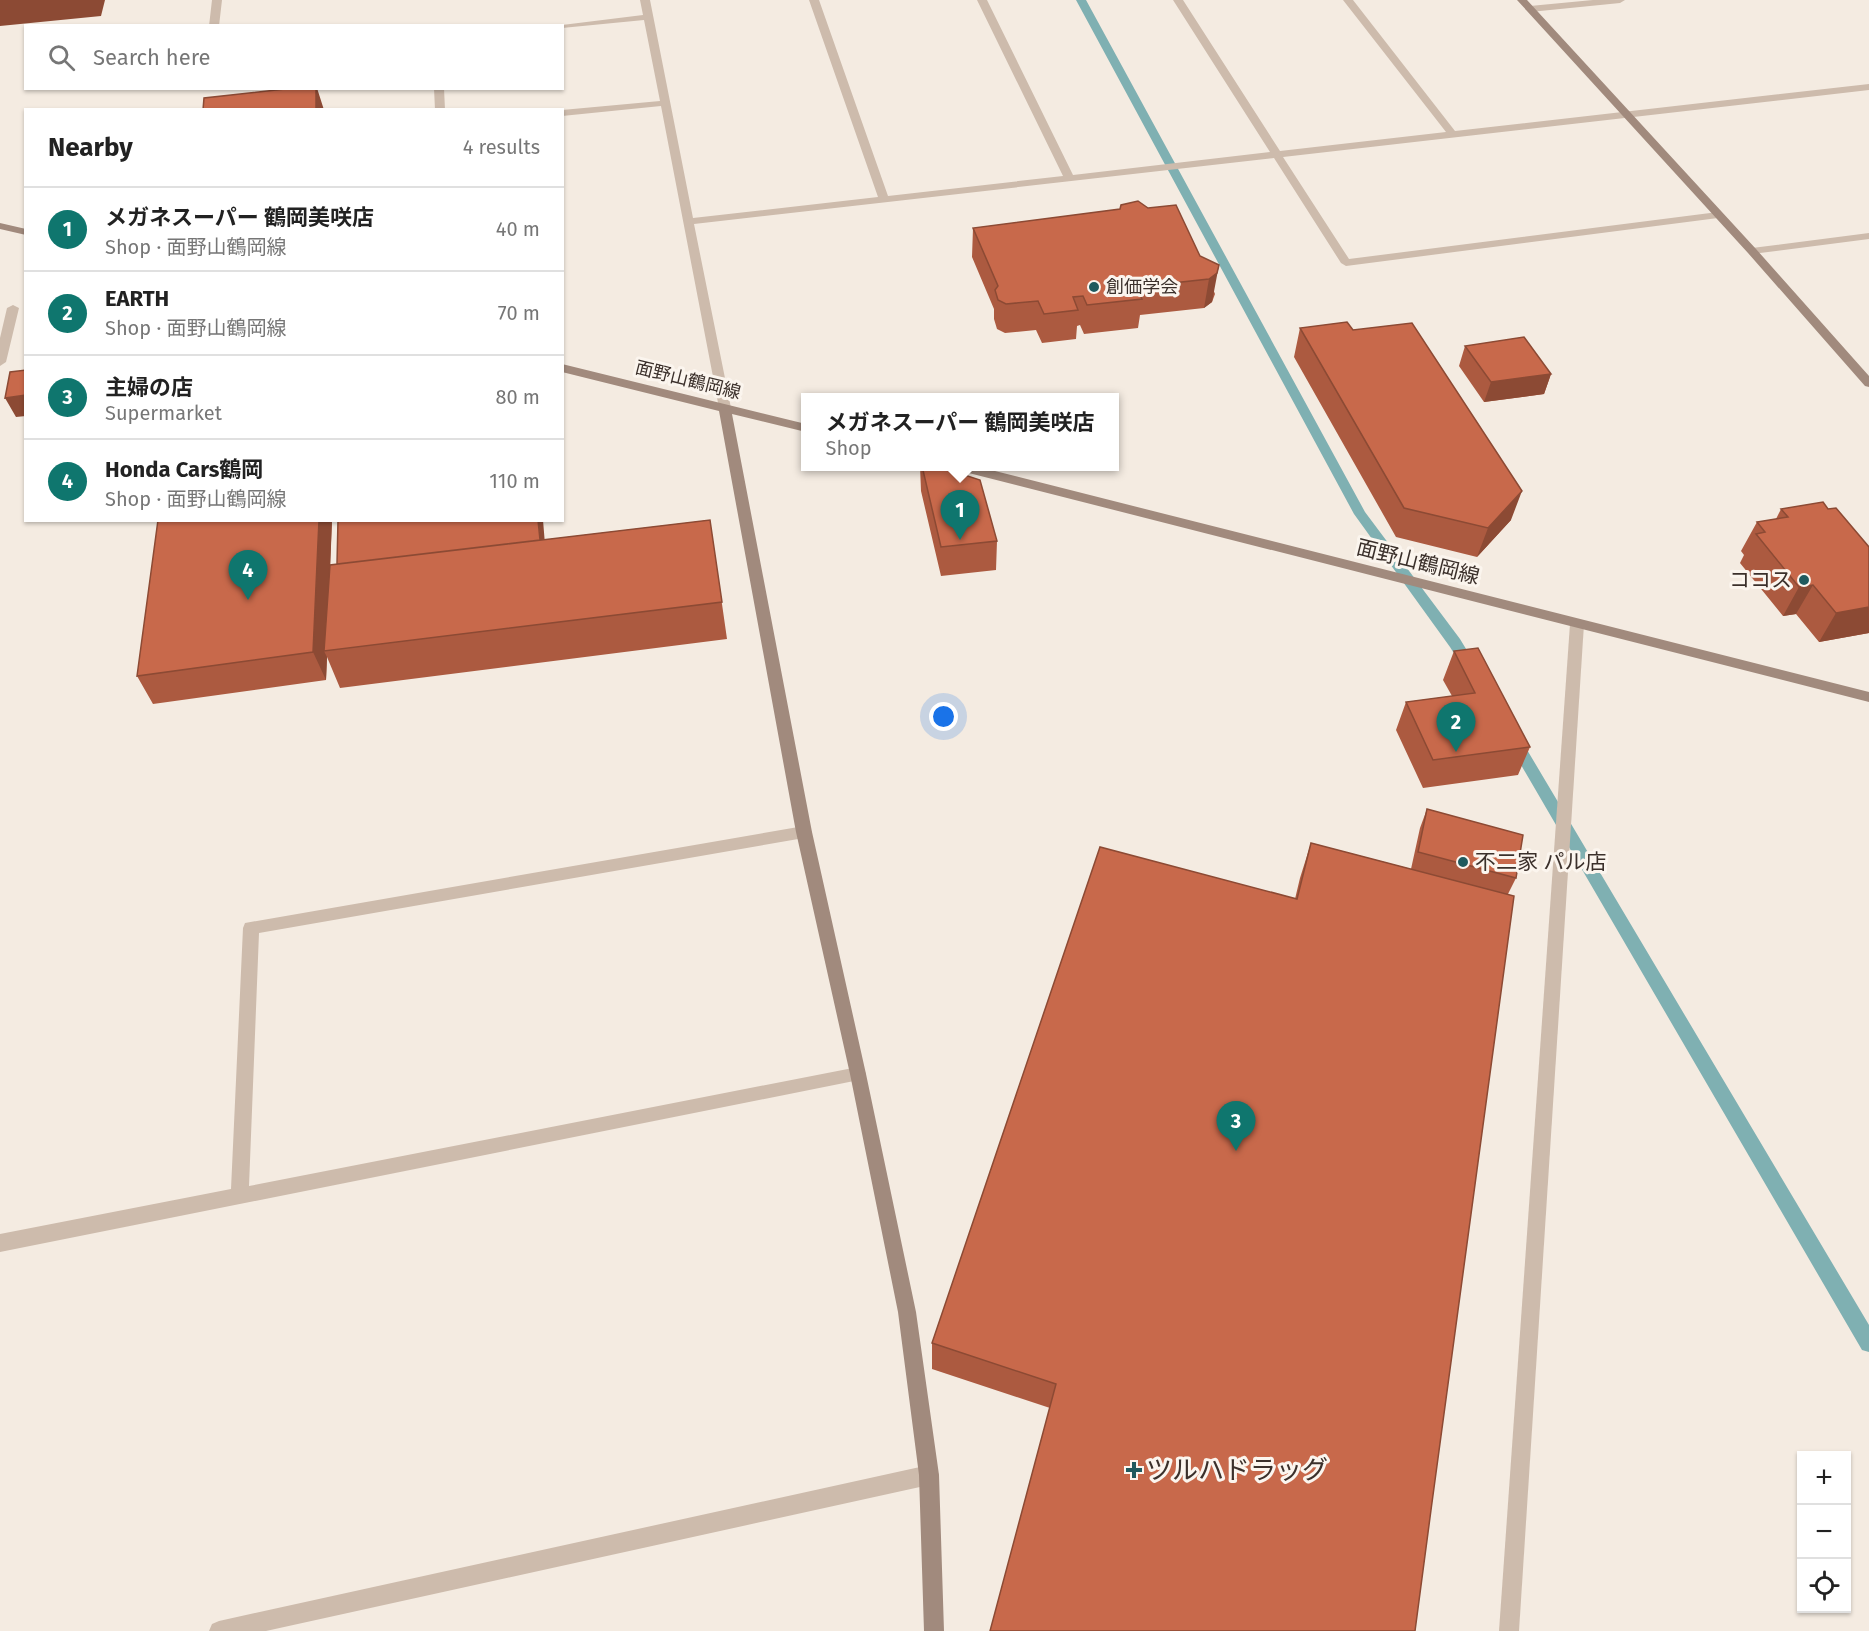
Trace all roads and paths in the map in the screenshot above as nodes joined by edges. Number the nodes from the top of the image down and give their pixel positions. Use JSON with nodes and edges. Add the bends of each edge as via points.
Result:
{"nodes":[{"id":1,"x":217,"y":0,"type":"edge"},
{"id":2,"x":645,"y":0,"type":"edge"},
{"id":3,"x":814,"y":0,"type":"edge"},
{"id":4,"x":982,"y":0,"type":"edge"},
{"id":5,"x":1178,"y":0,"type":"edge"},
{"id":6,"x":1347,"y":0,"type":"edge"},
{"id":7,"x":1522,"y":0,"type":"edge"},
{"id":8,"x":1620,"y":0,"type":"edge"},
{"id":9,"x":1530,"y":9,"type":"junction"},
{"id":10,"x":648,"y":17,"type":"junction"},
{"id":11,"x":214,"y":24,"type":"edge"},
{"id":12,"x":564,"y":25,"type":"edge"},
{"id":13,"x":1869,"y":87,"type":"edge"},
{"id":14,"x":439,"y":90,"type":"edge"},
{"id":15,"x":665,"y":102,"type":"junction"},
{"id":16,"x":440,"y":108,"type":"edge"},
{"id":17,"x":564,"y":113,"type":"edge"},
{"id":18,"x":1626,"y":114,"type":"junction"},
{"id":19,"x":1452,"y":134,"type":"junction"},
{"id":20,"x":1277,"y":155,"type":"junction"},
{"id":21,"x":1069,"y":178,"type":"junction"},
{"id":22,"x":884,"y":200,"type":"junction"},
{"id":23,"x":1718,"y":215,"type":"junction"},
{"id":24,"x":688,"y":222,"type":"junction"},
{"id":25,"x":0,"y":226,"type":"edge"},
{"id":26,"x":24,"y":232,"type":"edge"},
{"id":27,"x":1869,"y":236,"type":"edge"},
{"id":28,"x":1752,"y":252,"type":"junction"},
{"id":29,"x":24,"y":306,"type":"edge"},
{"id":30,"x":13,"y":308,"type":"junction"},
{"id":31,"x":0,"y":309,"type":"edge"},
{"id":32,"x":0,"y":362,"type":"edge"},
{"id":33,"x":564,"y":368,"type":"edge"},
{"id":34,"x":1869,"y":383,"type":"edge"},
{"id":35,"x":724,"y":408,"type":"junction"},
{"id":36,"x":801,"y":427,"type":"edge"},
{"id":37,"x":977,"y":471,"type":"edge"},
{"id":38,"x":1577,"y":624,"type":"junction"},
{"id":39,"x":1869,"y":697,"type":"edge"},
{"id":40,"x":804,"y":832,"type":"junction"},
{"id":41,"x":858,"y":1074,"type":"junction"},
{"id":42,"x":240,"y":1194,"type":"junction"},
{"id":43,"x":0,"y":1242,"type":"edge"},
{"id":44,"x":929,"y":1475,"type":"junction"},
{"id":45,"x":219,"y":1631,"type":"edge"},
{"id":46,"x":934,"y":1631,"type":"edge"},
{"id":47,"x":1509,"y":1631,"type":"edge"}],
"edges":[{"from":1,"to":11,"type":"street"},
{"from":2,"to":10,"type":"street"},
{"from":3,"to":22,"type":"street"},
{"from":4,"to":21,"type":"street"},
{"from":5,"to":20,"type":"street"},
{"from":6,"to":19,"type":"street"},
{"from":7,"to":9,"type":"street"},
{"from":8,"to":9,"type":"street"},
{"from":9,"to":18,"type":"street"},
{"from":10,"to":12,"type":"street"},
{"from":10,"to":15,"type":"street"},
{"from":13,"to":18,"type":"street"},
{"from":14,"to":16,"type":"street"},
{"from":15,"to":17,"type":"street"},
{"from":15,"to":24,"type":"street"},
{"from":18,"to":19,"type":"street"},
{"from":18,"to":23,"type":"street"},
{"from":19,"to":20,"type":"street"},
{"from":20,"to":21,"type":"street"},
{"from":20,"to":23,"type":"street","via":[[1346,263]]},
{"from":21,"to":22,"type":"street"},
{"from":22,"to":24,"type":"street"},
{"from":23,"to":28,"type":"street"},
{"from":24,"to":35,"type":"street"},
{"from":25,"to":26,"type":"street"},
{"from":27,"to":28,"type":"street"},
{"from":28,"to":34,"type":"street"},
{"from":29,"to":30,"type":"street"},
{"from":30,"to":31,"type":"street"},
{"from":30,"to":32,"type":"street"},
{"from":33,"to":35,"type":"street","name":"面野山鶴岡線"},
{"from":35,"to":36,"type":"street","name":"面野山鶴岡線"},
{"from":35,"to":40,"type":"street"},
{"from":37,"to":38,"type":"street","name":"面野山鶴岡線"},
{"from":38,"to":39,"type":"street","name":"面野山鶴岡線"},
{"from":38,"to":47,"type":"street"},
{"from":40,"to":41,"type":"street"},
{"from":40,"to":42,"type":"street","via":[[251,928]]},
{"from":41,"to":42,"type":"street"},
{"from":41,"to":44,"type":"street","via":[[907,1312]]},
{"from":42,"to":43,"type":"street"},
{"from":44,"to":45,"type":"street"},
{"from":44,"to":46,"type":"street"}]}
